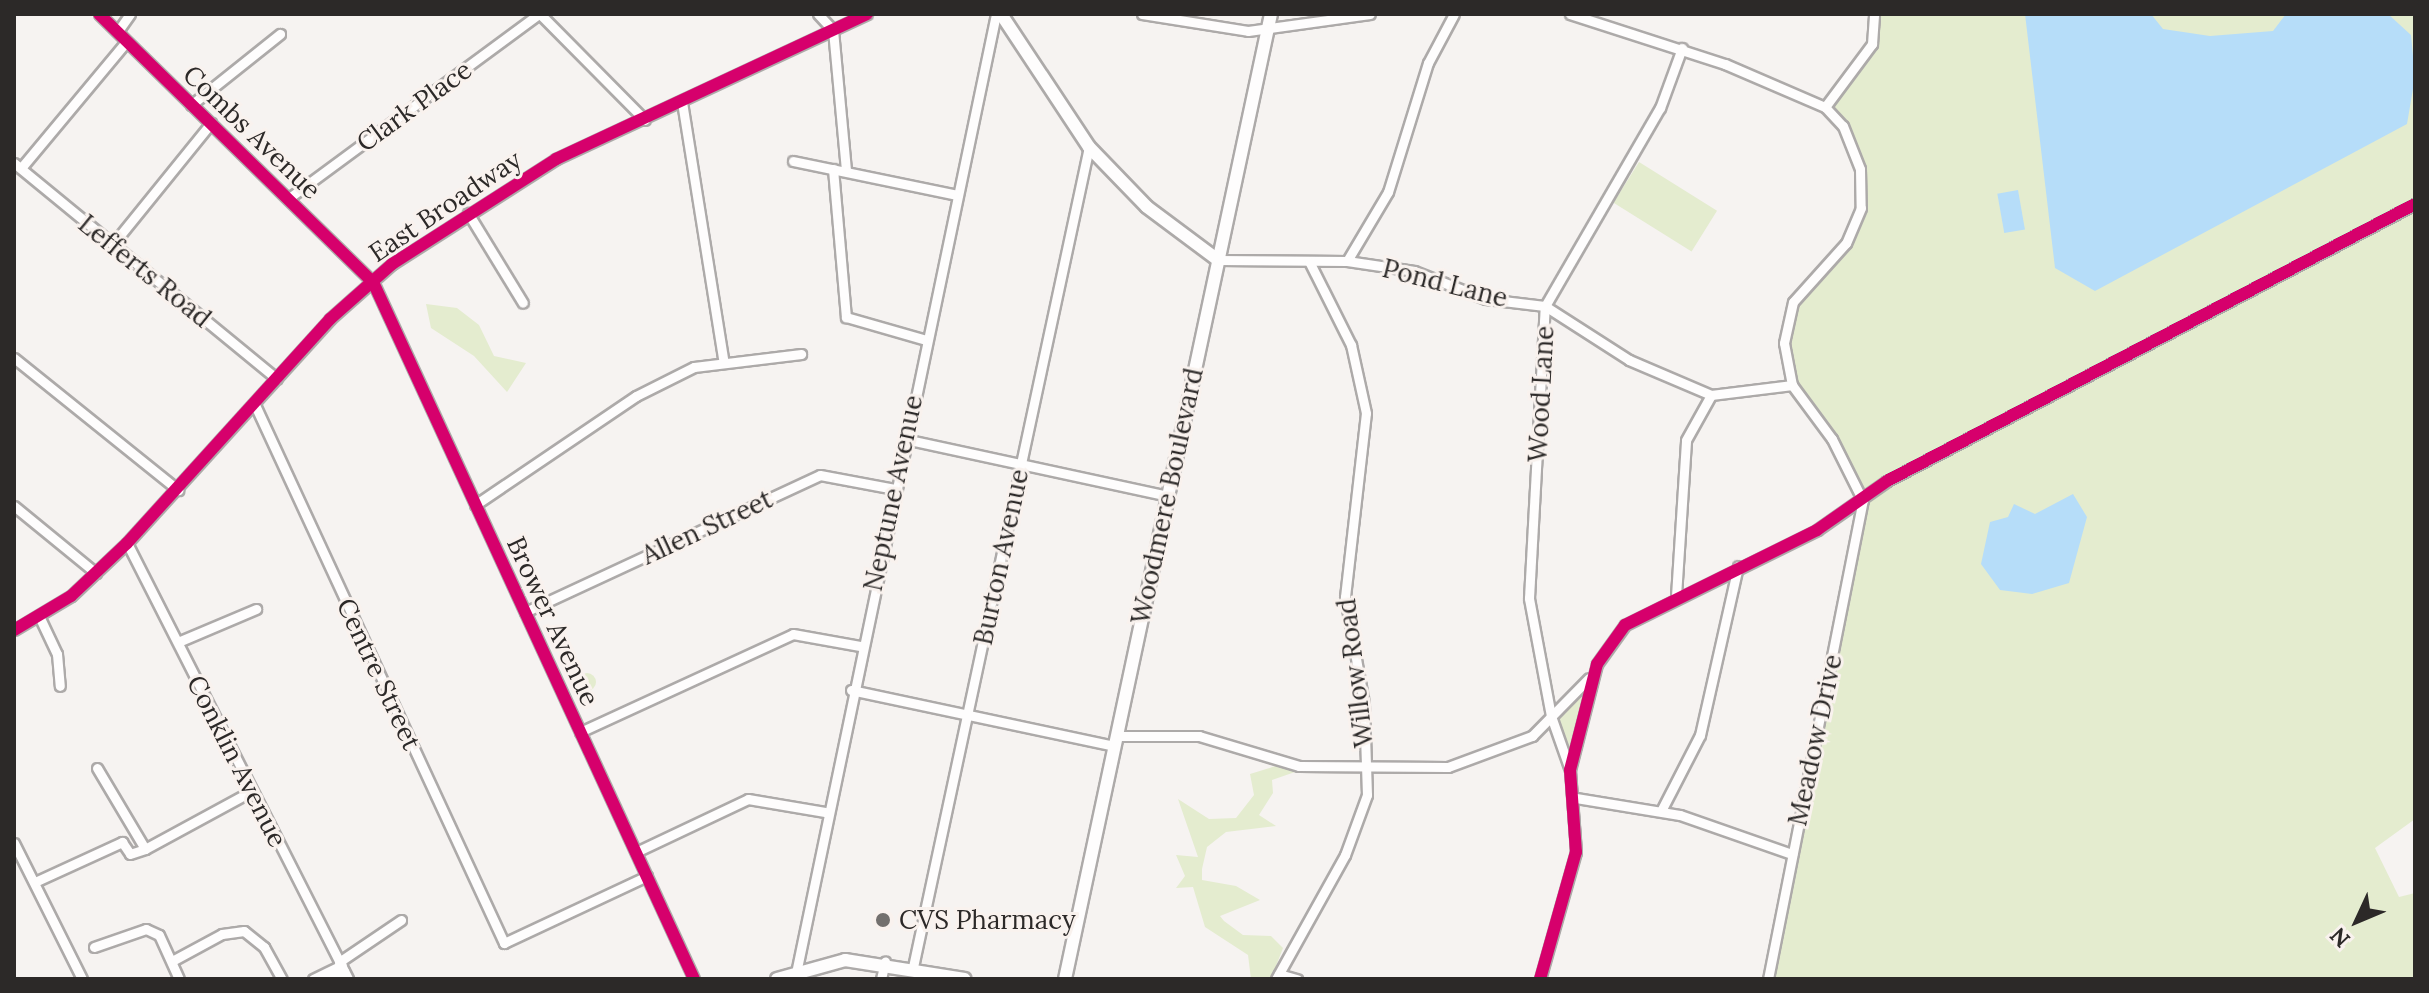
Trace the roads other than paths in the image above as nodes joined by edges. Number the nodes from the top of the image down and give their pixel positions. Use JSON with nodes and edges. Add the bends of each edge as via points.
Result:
{"nodes":[{"id":1,"x":99,"y":14,"type":"edge"},
{"id":2,"x":130,"y":14,"type":"edge"},
{"id":3,"x":540,"y":14,"type":"edge"},
{"id":4,"x":818,"y":14,"type":"edge"},
{"id":5,"x":867,"y":14,"type":"edge"},
{"id":6,"x":999,"y":14,"type":"edge"},
{"id":7,"x":1142,"y":14,"type":"edge"},
{"id":8,"x":1271,"y":14,"type":"edge"},
{"id":9,"x":1370,"y":14,"type":"edge"},
{"id":10,"x":1454,"y":14,"type":"edge"},
{"id":11,"x":1570,"y":14,"type":"edge"},
{"id":12,"x":1874,"y":14,"type":"edge"},
{"id":13,"x":1268,"y":29,"type":"junction"},
{"id":14,"x":833,"y":30,"type":"junction"},
{"id":15,"x":118,"y":31,"type":"junction"},
{"id":16,"x":280,"y":34,"type":"dead end"},
{"id":17,"x":126,"y":42,"type":"junction"},
{"id":18,"x":1682,"y":48,"type":"junction"},
{"id":19,"x":682,"y":102,"type":"junction"},
{"id":20,"x":191,"y":105,"type":"junction"},
{"id":21,"x":1825,"y":107,"type":"junction"},
{"id":22,"x":645,"y":120,"type":"junction"},
{"id":23,"x":211,"y":123,"type":"junction"},
{"id":24,"x":1089,"y":147,"type":"junction"},
{"id":25,"x":793,"y":161,"type":"dead end"},
{"id":26,"x":17,"y":165,"type":"edge"},
{"id":27,"x":833,"y":169,"type":"junction"},
{"id":28,"x":846,"y":171,"type":"junction"},
{"id":29,"x":957,"y":195,"type":"junction"},
{"id":30,"x":289,"y":198,"type":"junction"},
{"id":31,"x":2415,"y":204,"type":"edge"},
{"id":32,"x":468,"y":213,"type":"junction"},
{"id":33,"x":113,"y":244,"type":"junction"},
{"id":34,"x":1218,"y":260,"type":"junction"},
{"id":35,"x":1347,"y":261,"type":"junction"},
{"id":36,"x":1310,"y":263,"type":"junction"},
{"id":37,"x":373,"y":282,"type":"junction"},
{"id":38,"x":523,"y":303,"type":"dead end"},
{"id":39,"x":1545,"y":306,"type":"junction"},
{"id":40,"x":926,"y":340,"type":"junction"},
{"id":41,"x":801,"y":354,"type":"dead end"},
{"id":42,"x":14,"y":358,"type":"edge"},
{"id":43,"x":724,"y":363,"type":"junction"},
{"id":44,"x":277,"y":379,"type":"junction"},
{"id":45,"x":1792,"y":385,"type":"junction"},
{"id":46,"x":1711,"y":395,"type":"junction"},
{"id":47,"x":255,"y":405,"type":"junction"},
{"id":48,"x":905,"y":439,"type":"junction"},
{"id":49,"x":1021,"y":465,"type":"junction"},
{"id":50,"x":895,"y":489,"type":"junction"},
{"id":51,"x":178,"y":490,"type":"junction"},
{"id":52,"x":1168,"y":496,"type":"junction"},
{"id":53,"x":1863,"y":501,"type":"junction"},
{"id":54,"x":475,"y":505,"type":"junction"},
{"id":55,"x":14,"y":506,"type":"edge"},
{"id":56,"x":127,"y":543,"type":"junction"},
{"id":57,"x":1738,"y":566,"type":"junction"},
{"id":58,"x":96,"y":573,"type":"junction"},
{"id":59,"x":1676,"y":596,"type":"junction"},
{"id":60,"x":256,"y":609,"type":"dead end"},
{"id":61,"x":525,"y":612,"type":"junction"},
{"id":62,"x":39,"y":616,"type":"junction"},
{"id":63,"x":14,"y":630,"type":"edge"},
{"id":64,"x":178,"y":642,"type":"junction"},
{"id":65,"x":860,"y":646,"type":"junction"},
{"id":66,"x":1597,"y":664,"type":"junction"},
{"id":67,"x":60,"y":686,"type":"dead end"},
{"id":68,"x":851,"y":690,"type":"junction"},
{"id":69,"x":967,"y":715,"type":"junction"},
{"id":70,"x":1553,"y":721,"type":"junction"},
{"id":71,"x":580,"y":732,"type":"junction"},
{"id":72,"x":1116,"y":741,"type":"junction"},
{"id":73,"x":97,"y":768,"type":"dead end"},
{"id":74,"x":1366,"y":768,"type":"junction"},
{"id":75,"x":1570,"y":770,"type":"junction"},
{"id":76,"x":252,"y":791,"type":"junction"},
{"id":77,"x":1576,"y":798,"type":"junction"},
{"id":78,"x":1661,"y":811,"type":"junction"},
{"id":79,"x":825,"y":812,"type":"junction"},
{"id":80,"x":14,"y":843,"type":"edge"},
{"id":81,"x":145,"y":849,"type":"junction"},
{"id":82,"x":636,"y":852,"type":"junction"},
{"id":83,"x":1792,"y":854,"type":"junction"},
{"id":84,"x":647,"y":876,"type":"junction"},
{"id":85,"x":37,"y":881,"type":"junction"},
{"id":86,"x":401,"y":920,"type":"dead end"},
{"id":87,"x":94,"y":947,"type":"dead end"},
{"id":88,"x":172,"y":961,"type":"junction"},
{"id":89,"x":885,"y":961,"type":"junction"},
{"id":90,"x":913,"y":967,"type":"junction"},
{"id":91,"x":343,"y":969,"type":"edge"},
{"id":92,"x":796,"y":973,"type":"junction"},
{"id":93,"x":1278,"y":977,"type":"edge"},
{"id":94,"x":82,"y":979,"type":"edge"},
{"id":95,"x":179,"y":979,"type":"edge"},
{"id":96,"x":282,"y":979,"type":"edge"},
{"id":97,"x":313,"y":979,"type":"edge"},
{"id":98,"x":329,"y":979,"type":"edge"},
{"id":99,"x":694,"y":979,"type":"edge"},
{"id":100,"x":777,"y":979,"type":"edge"},
{"id":101,"x":881,"y":979,"type":"edge"},
{"id":102,"x":965,"y":979,"type":"edge"},
{"id":103,"x":1065,"y":979,"type":"edge"},
{"id":104,"x":1297,"y":979,"type":"edge"},
{"id":105,"x":1540,"y":979,"type":"edge"},
{"id":106,"x":1768,"y":979,"type":"edge"}],
"edges":[{"from":1,"to":15,"type":"street","name":"Combs Avenue"},
{"from":2,"to":15,"type":"street"},
{"from":3,"to":22,"type":"street"},
{"from":3,"to":30,"type":"street","name":"Clark Place"},
{"from":4,"to":14,"type":"street"},
{"from":5,"to":14,"type":"street","name":"East Broadway"},
{"from":6,"to":24,"type":"street"},
{"from":6,"to":29,"type":"street","name":"Neptune Avenue"},
{"from":7,"to":13,"type":"street","via":[[1207,29]]},
{"from":8,"to":13,"type":"street","name":"Woodmere Boulevard"},
{"from":9,"to":13,"type":"street"},
{"from":10,"to":35,"type":"street","via":[[1427,66],[1388,192]]},
{"from":11,"to":18,"type":"street"},
{"from":12,"to":21,"type":"street","via":[[1872,44]]},
{"from":13,"to":34,"type":"street","name":"Woodmere Boulevard"},
{"from":14,"to":19,"type":"street","name":"East Broadway"},
{"from":14,"to":28,"type":"street"},
{"from":15,"to":17,"type":"street","name":"Combs Avenue"},
{"from":16,"to":20,"type":"street"},
{"from":17,"to":20,"type":"street","name":"Combs Avenue"},
{"from":17,"to":26,"type":"street"},
{"from":18,"to":21,"type":"street"},
{"from":18,"to":39,"type":"street","name":"Wood Lane","via":[[1660,108]]},
{"from":19,"to":22,"type":"street","name":"East Broadway"},
{"from":19,"to":43,"type":"street"},
{"from":20,"to":23,"type":"street","name":"Combs Avenue"},
{"from":21,"to":45,"type":"street","via":[[1855,153],[1861,208],[1846,243],[1788,310],[1784,343]]},
{"from":22,"to":32,"type":"street","name":"East Broadway","via":[[556,159]]},
{"from":23,"to":30,"type":"street","name":"Combs Avenue"},
{"from":23,"to":33,"type":"street"},
{"from":24,"to":34,"type":"street","via":[[1147,207]]},
{"from":24,"to":49,"type":"street","name":"Burton Avenue"},
{"from":25,"to":27,"type":"street"},
{"from":26,"to":33,"type":"street","name":"Lefferts Road"},
{"from":27,"to":28,"type":"street"},
{"from":27,"to":40,"type":"street","via":[[846,317]]},
{"from":28,"to":29,"type":"street"},
{"from":29,"to":40,"type":"street","name":"Neptune Avenue"},
{"from":30,"to":37,"type":"street","name":"Combs Avenue"},
{"from":31,"to":53,"type":"street","via":[[1999,420]]},
{"from":32,"to":37,"type":"street","name":"East Broadway"},
{"from":32,"to":38,"type":"street"},
{"from":33,"to":44,"type":"street","name":"Lefferts Road"},
{"from":34,"to":36,"type":"street","name":"Pond Lane"},
{"from":34,"to":52,"type":"street","name":"Woodmere Boulevard"},
{"from":35,"to":36,"type":"street","name":"Pond Lane"},
{"from":35,"to":39,"type":"street","name":"Pond Lane","via":[[1424,274],[1486,299]]},
{"from":36,"to":74,"type":"street","name":"Willow Road","via":[[1351,345],[1366,413],[1345,597],[1364,703]]},
{"from":37,"to":44,"type":"street","name":"East Broadway"},
{"from":37,"to":54,"type":"street","name":"Brower Avenue"},
{"from":39,"to":46,"type":"street","name":"Pond Lane","via":[[1629,360]]},
{"from":39,"to":70,"type":"street","name":"Wood Lane","via":[[1529,598]]},
{"from":40,"to":48,"type":"street","name":"Neptune Avenue"},
{"from":41,"to":43,"type":"street"},
{"from":42,"to":51,"type":"street"},
{"from":43,"to":54,"type":"street","via":[[694,367],[636,396]]},
{"from":44,"to":47,"type":"street","name":"East Broadway"},
{"from":45,"to":46,"type":"street"},
{"from":45,"to":53,"type":"street","via":[[1832,439]]},
{"from":46,"to":59,"type":"street","via":[[1686,440]]},
{"from":47,"to":51,"type":"street","name":"East Broadway"},
{"from":47,"to":84,"type":"street","name":"Centre Street","via":[[504,943]]},
{"from":48,"to":49,"type":"street"},
{"from":48,"to":50,"type":"street","name":"Neptune Avenue"},
{"from":49,"to":52,"type":"street"},
{"from":49,"to":69,"type":"street","name":"Burton Avenue"},
{"from":50,"to":61,"type":"street","name":"Allen Street","via":[[820,475]]},
{"from":50,"to":65,"type":"street","name":"Neptune Avenue"},
{"from":51,"to":56,"type":"street","name":"East Broadway"},
{"from":52,"to":72,"type":"street","name":"Woodmere Boulevard"},
{"from":53,"to":57,"type":"street"},
{"from":53,"to":83,"type":"street","name":"Meadow Drive"},
{"from":54,"to":61,"type":"street","name":"Brower Avenue"},
{"from":55,"to":58,"type":"street"},
{"from":56,"to":58,"type":"street","name":"East Broadway"},
{"from":56,"to":64,"type":"street","name":"Conklin Avenue"},
{"from":57,"to":59,"type":"street"},
{"from":57,"to":78,"type":"street","via":[[1700,735]]},
{"from":58,"to":62,"type":"street","name":"East Broadway"},
{"from":59,"to":66,"type":"street","via":[[1625,625]]},
{"from":60,"to":64,"type":"street"},
{"from":61,"to":71,"type":"street","name":"Brower Avenue"},
{"from":62,"to":63,"type":"street","name":"East Broadway"},
{"from":62,"to":67,"type":"street","via":[[57,654]]},
{"from":64,"to":76,"type":"street","name":"Conklin Avenue"},
{"from":65,"to":68,"type":"street","name":"Neptune Avenue"},
{"from":65,"to":71,"type":"street","via":[[793,634]]},
{"from":66,"to":70,"type":"street"},
{"from":66,"to":75,"type":"street"},
{"from":68,"to":69,"type":"street"},
{"from":68,"to":79,"type":"street","name":"Neptune Avenue"},
{"from":69,"to":72,"type":"street"},
{"from":69,"to":90,"type":"street","name":"Burton Avenue"},
{"from":70,"to":74,"type":"street","via":[[1471,762],[1412,772]]},
{"from":70,"to":75,"type":"street","name":"Wood Lane"},
{"from":71,"to":82,"type":"street","name":"Brower Avenue"},
{"from":72,"to":74,"type":"street","via":[[1174,733],[1299,766]]},
{"from":72,"to":103,"type":"street","name":"Woodmere Boulevard"},
{"from":73,"to":81,"type":"street"},
{"from":74,"to":93,"type":"street","name":"Willow Road","via":[[1361,819]]},
{"from":75,"to":77,"type":"street","name":"Wood Lane"},
{"from":76,"to":81,"type":"street"},
{"from":76,"to":91,"type":"street","name":"Conklin Avenue"},
{"from":77,"to":78,"type":"street"},
{"from":77,"to":105,"type":"street","name":"Wood Lane","via":[[1576,852]]},
{"from":78,"to":83,"type":"street"},
{"from":79,"to":82,"type":"street","via":[[748,799]]},
{"from":79,"to":92,"type":"street","name":"Neptune Avenue"},
{"from":80,"to":85,"type":"street"},
{"from":81,"to":85,"type":"street","via":[[130,854],[122,842]]},
{"from":82,"to":84,"type":"street","name":"Brower Avenue"},
{"from":83,"to":106,"type":"street","name":"Meadow Drive"},
{"from":84,"to":99,"type":"street","name":"Brower Avenue"},
{"from":85,"to":94,"type":"street"},
{"from":86,"to":91,"type":"street"},
{"from":87,"to":88,"type":"street","via":[[146,929],[159,935]]},
{"from":88,"to":95,"type":"street"},
{"from":88,"to":96,"type":"street","via":[[222,934],[244,931],[264,947]]},
{"from":89,"to":90,"type":"street"},
{"from":89,"to":92,"type":"street","via":[[845,960]]},
{"from":89,"to":101,"type":"street"},
{"from":90,"to":102,"type":"street"},
{"from":91,"to":97,"type":"street"},
{"from":91,"to":98,"type":"street"},
{"from":92,"to":100,"type":"street"},
{"from":93,"to":104,"type":"street"}]}
